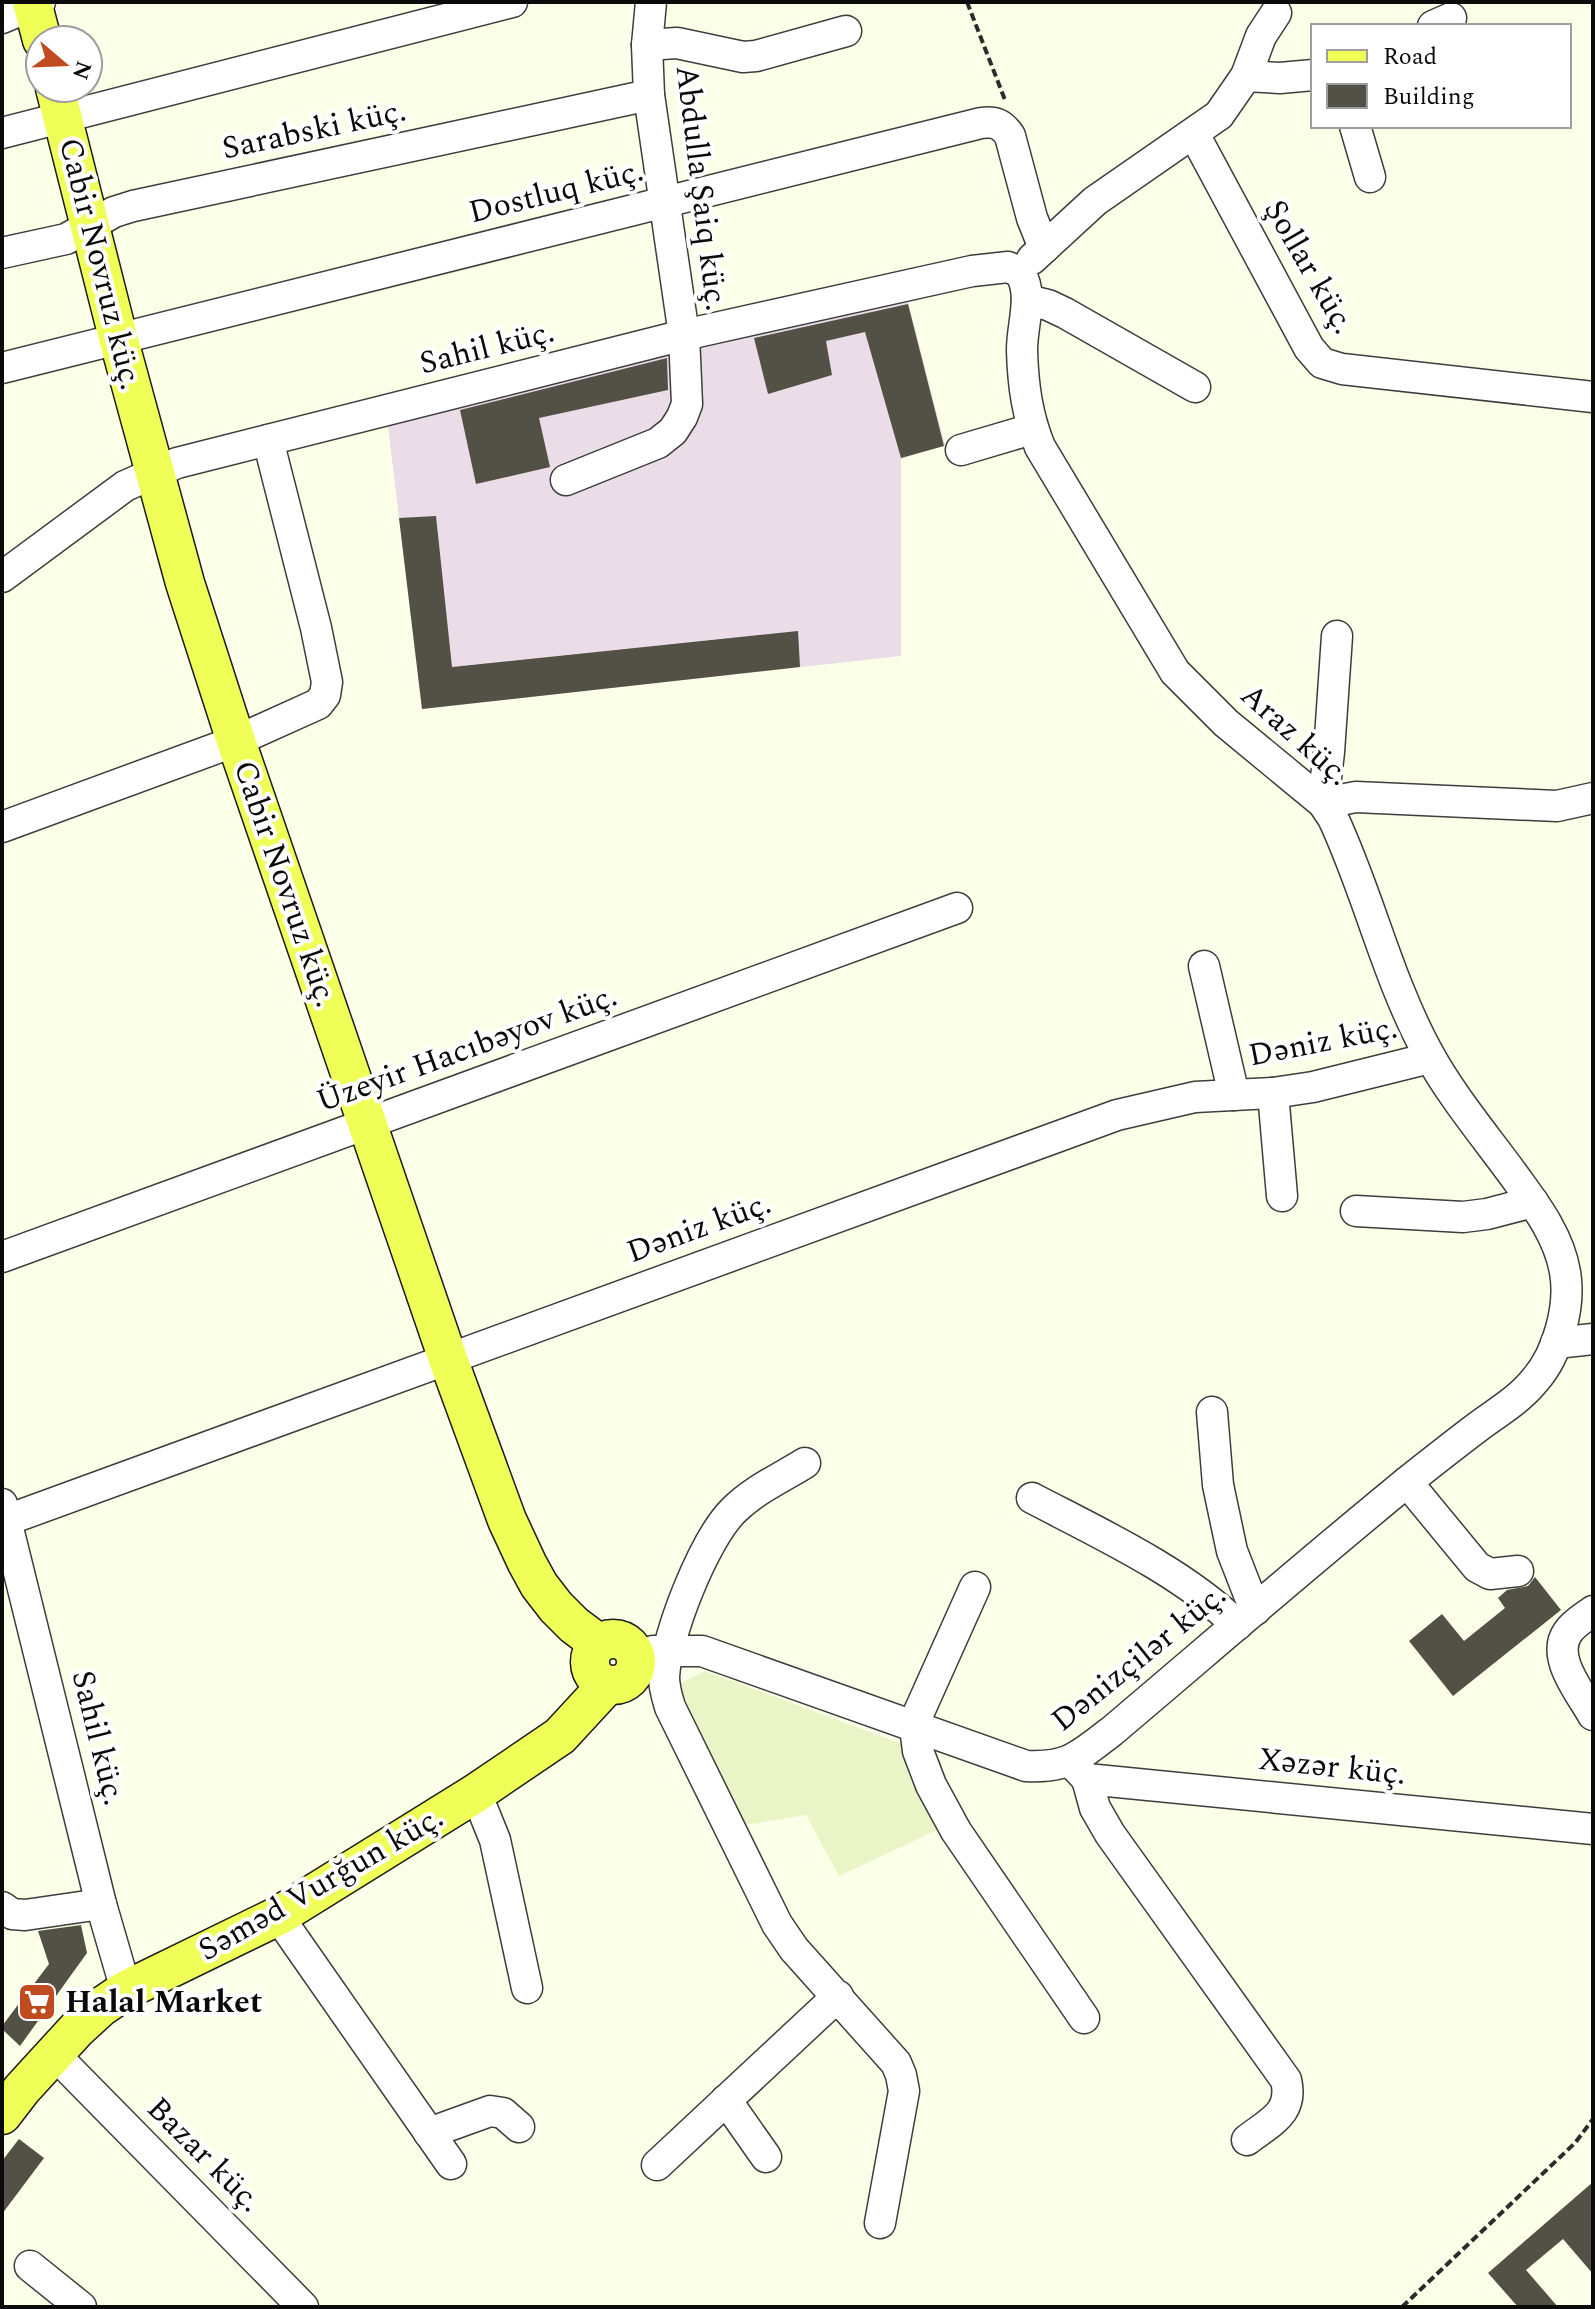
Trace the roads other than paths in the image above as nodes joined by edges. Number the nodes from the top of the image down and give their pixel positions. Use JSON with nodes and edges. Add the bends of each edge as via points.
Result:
{"nodes":[{"id":1,"x":512,"y":2,"type":"edge"},
{"id":2,"x":651,"y":2,"type":"edge"},
{"id":3,"x":1276,"y":13,"type":"dead end"},
{"id":4,"x":846,"y":31,"type":"dead end"},
{"id":5,"x":647,"y":45,"type":"junction"},
{"id":6,"x":1311,"y":75,"type":"edge"},
{"id":7,"x":1246,"y":76,"type":"junction"},
{"id":8,"x":104,"y":92,"type":"edge"},
{"id":9,"x":649,"y":95,"type":"junction"},
{"id":10,"x":55,"y":104,"type":"edge"},
{"id":11,"x":60,"y":104,"type":"edge"},
{"id":12,"x":1356,"y":128,"type":"edge"},
{"id":13,"x":2,"y":133,"type":"edge"},
{"id":14,"x":1194,"y":134,"type":"junction"},
{"id":15,"x":1370,"y":177,"type":"dead end"},
{"id":16,"x":664,"y":201,"type":"junction"},
{"id":17,"x":90,"y":226,"type":"junction"},
{"id":18,"x":1044,"y":248,"type":"junction"},
{"id":19,"x":2,"y":253,"type":"edge"},
{"id":20,"x":1023,"y":286,"type":"junction"},
{"id":21,"x":684,"y":335,"type":"junction"},
{"id":22,"x":119,"y":341,"type":"junction"},
{"id":23,"x":2,"y":368,"type":"edge"},
{"id":24,"x":1195,"y":387,"type":"dead end"},
{"id":25,"x":1593,"y":397,"type":"edge"},
{"id":26,"x":1032,"y":429,"type":"junction"},
{"id":27,"x":268,"y":440,"type":"junction"},
{"id":28,"x":961,"y":450,"type":"dead end"},
{"id":29,"x":154,"y":471,"type":"junction"},
{"id":30,"x":566,"y":480,"type":"dead end"},
{"id":31,"x":2,"y":577,"type":"edge"},
{"id":32,"x":1337,"y":636,"type":"dead end"},
{"id":33,"x":236,"y":741,"type":"junction"},
{"id":34,"x":1593,"y":798,"type":"edge"},
{"id":35,"x":1323,"y":803,"type":"junction"},
{"id":36,"x":2,"y":827,"type":"edge"},
{"id":37,"x":957,"y":908,"type":"dead end"},
{"id":38,"x":1204,"y":966,"type":"dead end"},
{"id":39,"x":1430,"y":1058,"type":"junction"},
{"id":40,"x":1273,"y":1093,"type":"junction"},
{"id":41,"x":1234,"y":1095,"type":"junction"},
{"id":42,"x":368,"y":1124,"type":"junction"},
{"id":43,"x":1282,"y":1196,"type":"dead end"},
{"id":44,"x":1533,"y":1202,"type":"junction"},
{"id":45,"x":1356,"y":1211,"type":"dead end"},
{"id":46,"x":2,"y":1257,"type":"edge"},
{"id":47,"x":1593,"y":1339,"type":"edge"},
{"id":48,"x":1556,"y":1343,"type":"junction"},
{"id":49,"x":448,"y":1359,"type":"junction"},
{"id":50,"x":1212,"y":1412,"type":"dead end"},
{"id":51,"x":805,"y":1463,"type":"dead end"},
{"id":52,"x":1407,"y":1482,"type":"junction"},
{"id":53,"x":1032,"y":1498,"type":"dead end"},
{"id":54,"x":4,"y":1511,"type":"edge"},
{"id":55,"x":1518,"y":1571,"type":"dead end"},
{"id":56,"x":975,"y":1587,"type":"dead end"},
{"id":57,"x":1593,"y":1611,"type":"edge"},
{"id":58,"x":1246,"y":1618,"type":"junction"},
{"id":59,"x":598,"y":1643,"type":"junction"},
{"id":60,"x":653,"y":1654,"type":"junction"},
{"id":61,"x":1583,"y":1676,"type":"edge"},
{"id":62,"x":607,"y":1685,"type":"junction"},
{"id":63,"x":1593,"y":1715,"type":"edge"},
{"id":64,"x":915,"y":1727,"type":"junction"},
{"id":65,"x":1079,"y":1770,"type":"junction"},
{"id":66,"x":476,"y":1793,"type":"junction"},
{"id":67,"x":1593,"y":1829,"type":"edge"},
{"id":68,"x":101,"y":1904,"type":"junction"},
{"id":69,"x":2,"y":1907,"type":"edge"},
{"id":70,"x":278,"y":1916,"type":"junction"},
{"id":71,"x":527,"y":1988,"type":"dead end"},
{"id":72,"x":126,"y":1990,"type":"junction"},
{"id":73,"x":838,"y":1996,"type":"junction"},
{"id":74,"x":1084,"y":2018,"type":"dead end"},
{"id":75,"x":54,"y":2054,"type":"junction"},
{"id":76,"x":726,"y":2100,"type":"junction"},
{"id":77,"x":2,"y":2115,"type":"edge"},
{"id":78,"x":519,"y":2127,"type":"dead end"},
{"id":79,"x":429,"y":2133,"type":"junction"},
{"id":80,"x":1247,"y":2140,"type":"dead end"},
{"id":81,"x":766,"y":2157,"type":"dead end"},
{"id":82,"x":451,"y":2164,"type":"dead end"},
{"id":83,"x":657,"y":2165,"type":"dead end"},
{"id":84,"x":880,"y":2223,"type":"dead end"},
{"id":85,"x":30,"y":2266,"type":"dead end"},
{"id":86,"x":81,"y":2307,"type":"edge"},
{"id":87,"x":303,"y":2307,"type":"edge"}],
"edges":[{"from":1,"to":8,"type":"street"},
{"from":2,"to":5,"type":"street","name":"Abdulla Şaiq küç."},
{"from":3,"to":7,"type":"street"},
{"from":4,"to":5,"type":"street","via":[[743,57],[677,43]]},
{"from":5,"to":9,"type":"street","name":"Abdulla Şaiq küç."},
{"from":6,"to":7,"type":"street"},
{"from":7,"to":14,"type":"street","via":[[1219,115]]},
{"from":9,"to":16,"type":"street","name":"Abdulla Şaiq küç."},
{"from":9,"to":17,"type":"street","name":"Sarabski küç.","via":[[133,206]]},
{"from":10,"to":13,"type":"street"},
{"from":11,"to":17,"type":"main road","name":"Cabir Novruz küç."},
{"from":12,"to":15,"type":"street"},
{"from":14,"to":18,"type":"street","via":[[1095,201]]},
{"from":14,"to":25,"type":"street","name":"Şollar küç.","via":[[1309,348],[1322,363]]},
{"from":16,"to":18,"type":"street","name":"Dostluq küç.","via":[[992,122],[1010,136]]},
{"from":16,"to":21,"type":"street","name":"Abdulla Şaiq küç."},
{"from":16,"to":22,"type":"street","name":"Dostluq küç."},
{"from":17,"to":19,"type":"street","name":"Sarabski küç.","via":[[66,239]]},
{"from":17,"to":22,"type":"main road","name":"Cabir Novruz küç."},
{"from":18,"to":20,"type":"street"},
{"from":20,"to":21,"type":"street","name":"Sahil küç.","via":[[1008,267],[972,271]]},
{"from":20,"to":24,"type":"street","name":"Sahil küç."},
{"from":20,"to":26,"type":"street","name":"Araz küç.","via":[[1023,373]]},
{"from":21,"to":27,"type":"street","name":"Sahil küç."},
{"from":21,"to":30,"type":"street","name":"Abdulla Şaiq küç.","via":[[687,404],[673,431],[658,443]]},
{"from":22,"to":23,"type":"street","name":"Dostluq küç."},
{"from":22,"to":29,"type":"main road","name":"Cabir Novruz küç."},
{"from":26,"to":28,"type":"street"},
{"from":26,"to":35,"type":"street","name":"Araz küç.","via":[[1175,672],[1226,723]]},
{"from":27,"to":29,"type":"street","name":"Sahil küç."},
{"from":27,"to":33,"type":"street","via":[[327,682],[318,704]]},
{"from":29,"to":31,"type":"street","name":"Sahil küç.","via":[[106,499]]},
{"from":29,"to":33,"type":"main road","name":"Cabir Novruz küç."},
{"from":32,"to":35,"type":"street"},
{"from":33,"to":36,"type":"street"},
{"from":33,"to":42,"type":"main road","name":"Cabir Novruz küç."},
{"from":34,"to":35,"type":"street","via":[[1557,806],[1356,797]]},
{"from":35,"to":39,"type":"street","name":"Araz küç."},
{"from":37,"to":42,"type":"street","name":"Üzeyir Hacıbəyov küç."},
{"from":38,"to":41,"type":"street"},
{"from":39,"to":40,"type":"street","name":"Dәniz küç."},
{"from":39,"to":44,"type":"street","name":"Araz küç."},
{"from":40,"to":41,"type":"street","name":"Dәniz küç."},
{"from":40,"to":43,"type":"street"},
{"from":41,"to":49,"type":"street","name":"Dәniz küç.","via":[[1182,1099],[1117,1115]]},
{"from":42,"to":46,"type":"street","name":"Üzeyir Hacıbəyov küç."},
{"from":42,"to":49,"type":"main road","name":"Cabir Novruz küç."},
{"from":44,"to":45,"type":"street","via":[[1463,1217]]},
{"from":44,"to":48,"type":"street","name":"Araz küç.","via":[[1560,1251],[1566,1274]]},
{"from":47,"to":48,"type":"street"},
{"from":48,"to":52,"type":"street","name":"Dәnizçilәr küç.","via":[[1536,1380],[1516,1399]]},
{"from":49,"to":54,"type":"street","name":"Dәniz küç."},
{"from":49,"to":59,"type":"main road","name":"Cabir Novruz küç.","via":[[527,1563],[556,1607]]},
{"from":50,"to":58,"type":"street","via":[[1218,1485]]},
{"from":51,"to":60,"type":"street","via":[[748,1497],[714,1534]]},
{"from":52,"to":55,"type":"street","via":[[1477,1567],[1490,1574]]},
{"from":52,"to":58,"type":"street","name":"Dәnizçilәr küç."},
{"from":53,"to":58,"type":"street"},
{"from":54,"to":68,"type":"street","name":"Sahil küç."},
{"from":56,"to":64,"type":"street"},
{"from":57,"to":61,"type":"street","via":[[1565,1634],[1561,1650]]},
{"from":58,"to":65,"type":"street","name":"Dәnizçilәr küç.","via":[[1112,1731]]},
{"from":59,"to":60,"type":"main road","via":[[617,1638]]},
{"from":59,"to":62,"type":"main road","via":[[592,1651],[592,1672]]},
{"from":60,"to":62,"type":"main road","name":"Səməd Vurğun küç.","via":[[637,1665],[630,1679]]},
{"from":60,"to":64,"type":"street","name":"Dәnizçilәr küç.","via":[[702,1651],[724,1657]]},
{"from":60,"to":73,"type":"street","via":[[677,1721],[777,1924]]},
{"from":61,"to":63,"type":"street"},
{"from":62,"to":66,"type":"main road","name":"Səməd Vurğun küç.","via":[[560,1736]]},
{"from":64,"to":65,"type":"street","name":"Dәnizçilәr küç.","via":[[1026,1766]]},
{"from":64,"to":74,"type":"street","via":[[931,1785],[956,1831]]},
{"from":65,"to":67,"type":"street","name":"Xəzər küç."},
{"from":65,"to":80,"type":"street","via":[[1110,1834],[1286,2080],[1290,2095],[1282,2114]]},
{"from":66,"to":70,"type":"main road","name":"Səməd Vurğun küç."},
{"from":66,"to":71,"type":"street","via":[[495,1840]]},
{"from":68,"to":69,"type":"street","via":[[25,1915]]},
{"from":68,"to":72,"type":"street","name":"Sahil küç."},
{"from":70,"to":72,"type":"main road","name":"Səməd Vurğun küç."},
{"from":70,"to":79,"type":"street"},
{"from":72,"to":75,"type":"main road","name":"Səməd Vurğun küç."},
{"from":73,"to":76,"type":"street"},
{"from":73,"to":84,"type":"street","via":[[896,2063],[904,2091]]},
{"from":75,"to":77,"type":"main road","name":"Səməd Vurğun küç."},
{"from":75,"to":87,"type":"street","name":"Bazar küç."},
{"from":76,"to":81,"type":"street"},
{"from":76,"to":83,"type":"street"},
{"from":78,"to":79,"type":"street","via":[[503,2113],[490,2111]]},
{"from":79,"to":82,"type":"street"},
{"from":85,"to":86,"type":"street"}]}
